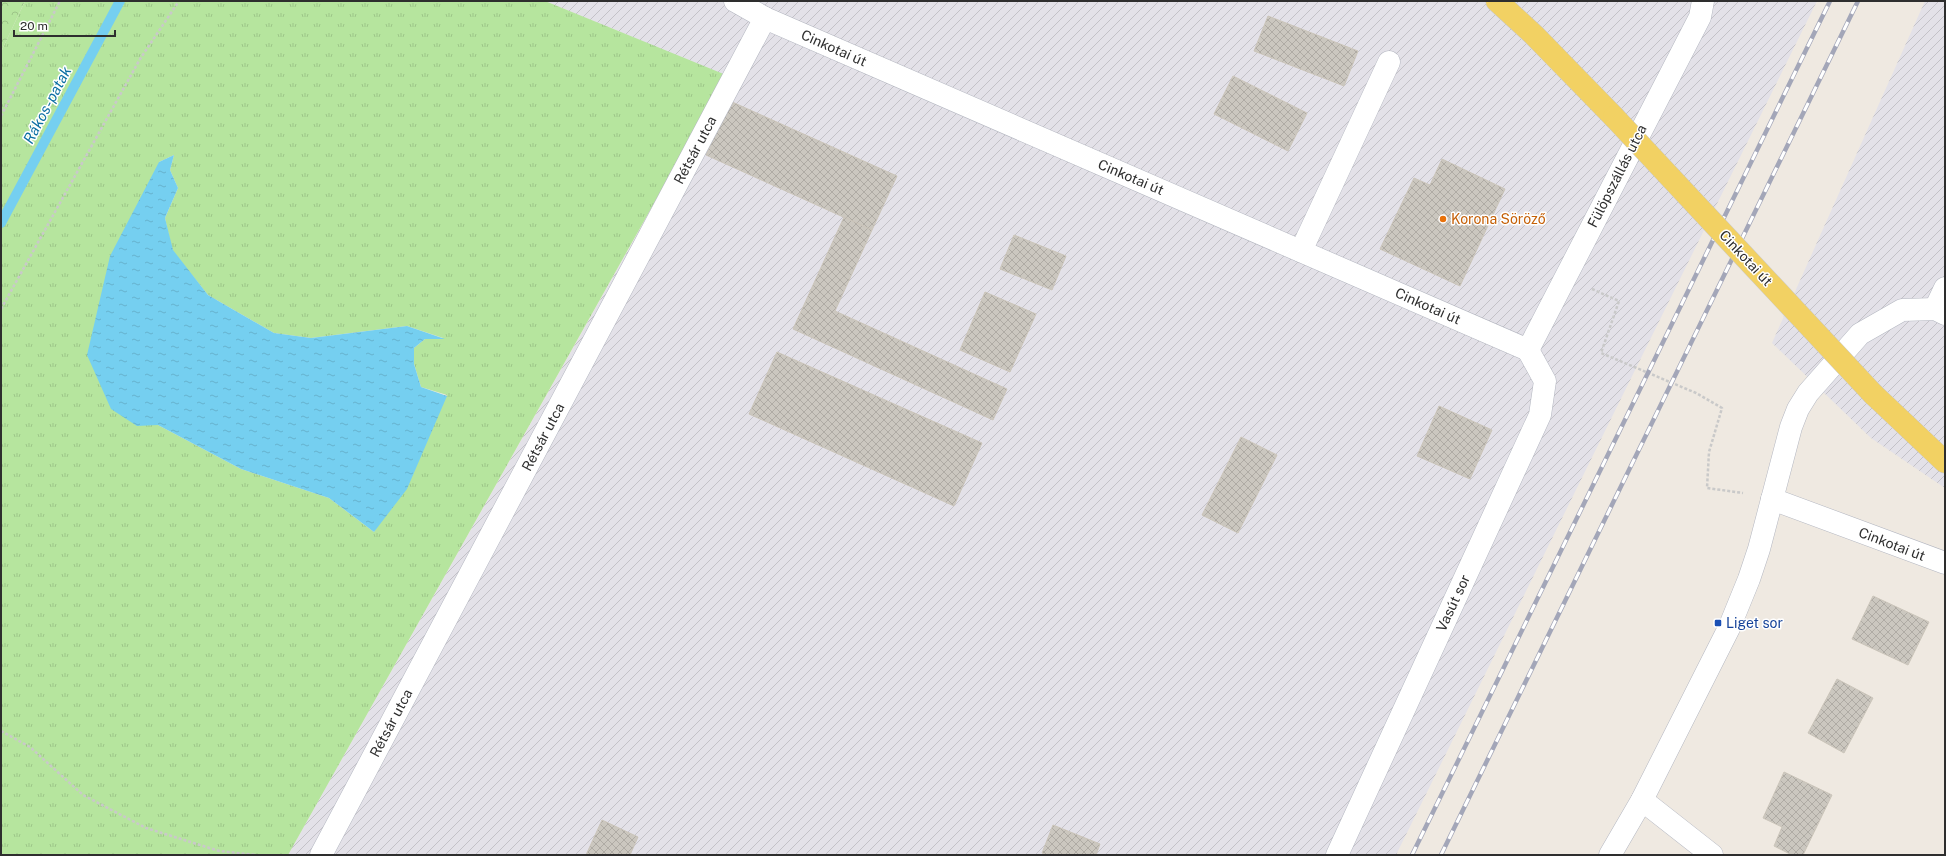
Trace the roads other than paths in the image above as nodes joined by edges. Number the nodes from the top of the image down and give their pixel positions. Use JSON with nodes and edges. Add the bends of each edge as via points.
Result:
{"nodes":[{"id":1,"x":736,"y":1,"type":"edge"},
{"id":2,"x":1497,"y":1,"type":"edge"},
{"id":3,"x":1703,"y":1,"type":"edge"},
{"id":4,"x":765,"y":18,"type":"junction"},
{"id":5,"x":1389,"y":62,"type":"dead end"},
{"id":6,"x":1301,"y":251,"type":"junction"},
{"id":7,"x":1945,"y":288,"type":"edge"},
{"id":8,"x":1940,"y":312,"type":"edge"},
{"id":9,"x":1528,"y":350,"type":"junction"},
{"id":10,"x":1945,"y":462,"type":"edge"},
{"id":11,"x":1772,"y":499,"type":"junction"},
{"id":12,"x":1945,"y":564,"type":"edge"},
{"id":13,"x":1642,"y":800,"type":"junction"},
{"id":14,"x":321,"y":855,"type":"edge"},
{"id":15,"x":1337,"y":855,"type":"edge"},
{"id":16,"x":1610,"y":855,"type":"edge"},
{"id":17,"x":1712,"y":855,"type":"edge"}],
"edges":[{"from":1,"to":4,"type":"street","name":"Cinkotai út"},
{"from":2,"to":10,"type":"main road","name":"Cinkotai út","bridge":true,"via":[[1614,117],[1873,394]]},
{"from":3,"to":9,"type":"street","name":"Fülöpszállás utca","via":[[1700,16]]},
{"from":4,"to":6,"type":"street","name":"Cinkotai út"},
{"from":4,"to":14,"type":"street","name":"Rétsár utca"},
{"from":5,"to":6,"type":"street"},
{"from":6,"to":9,"type":"street","name":"Cinkotai út"},
{"from":7,"to":8,"type":"street"},
{"from":8,"to":11,"type":"street","via":[[1902,310],[1860,334],[1825,372],[1798,409]]},
{"from":9,"to":15,"type":"street","name":"Vasút sor","via":[[1546,381],[1540,414]]},
{"from":11,"to":12,"type":"street","name":"Cinkotai út"},
{"from":11,"to":13,"type":"street","via":[[1749,579],[1729,628]]},
{"from":13,"to":16,"type":"street"},
{"from":13,"to":17,"type":"street"}]}
